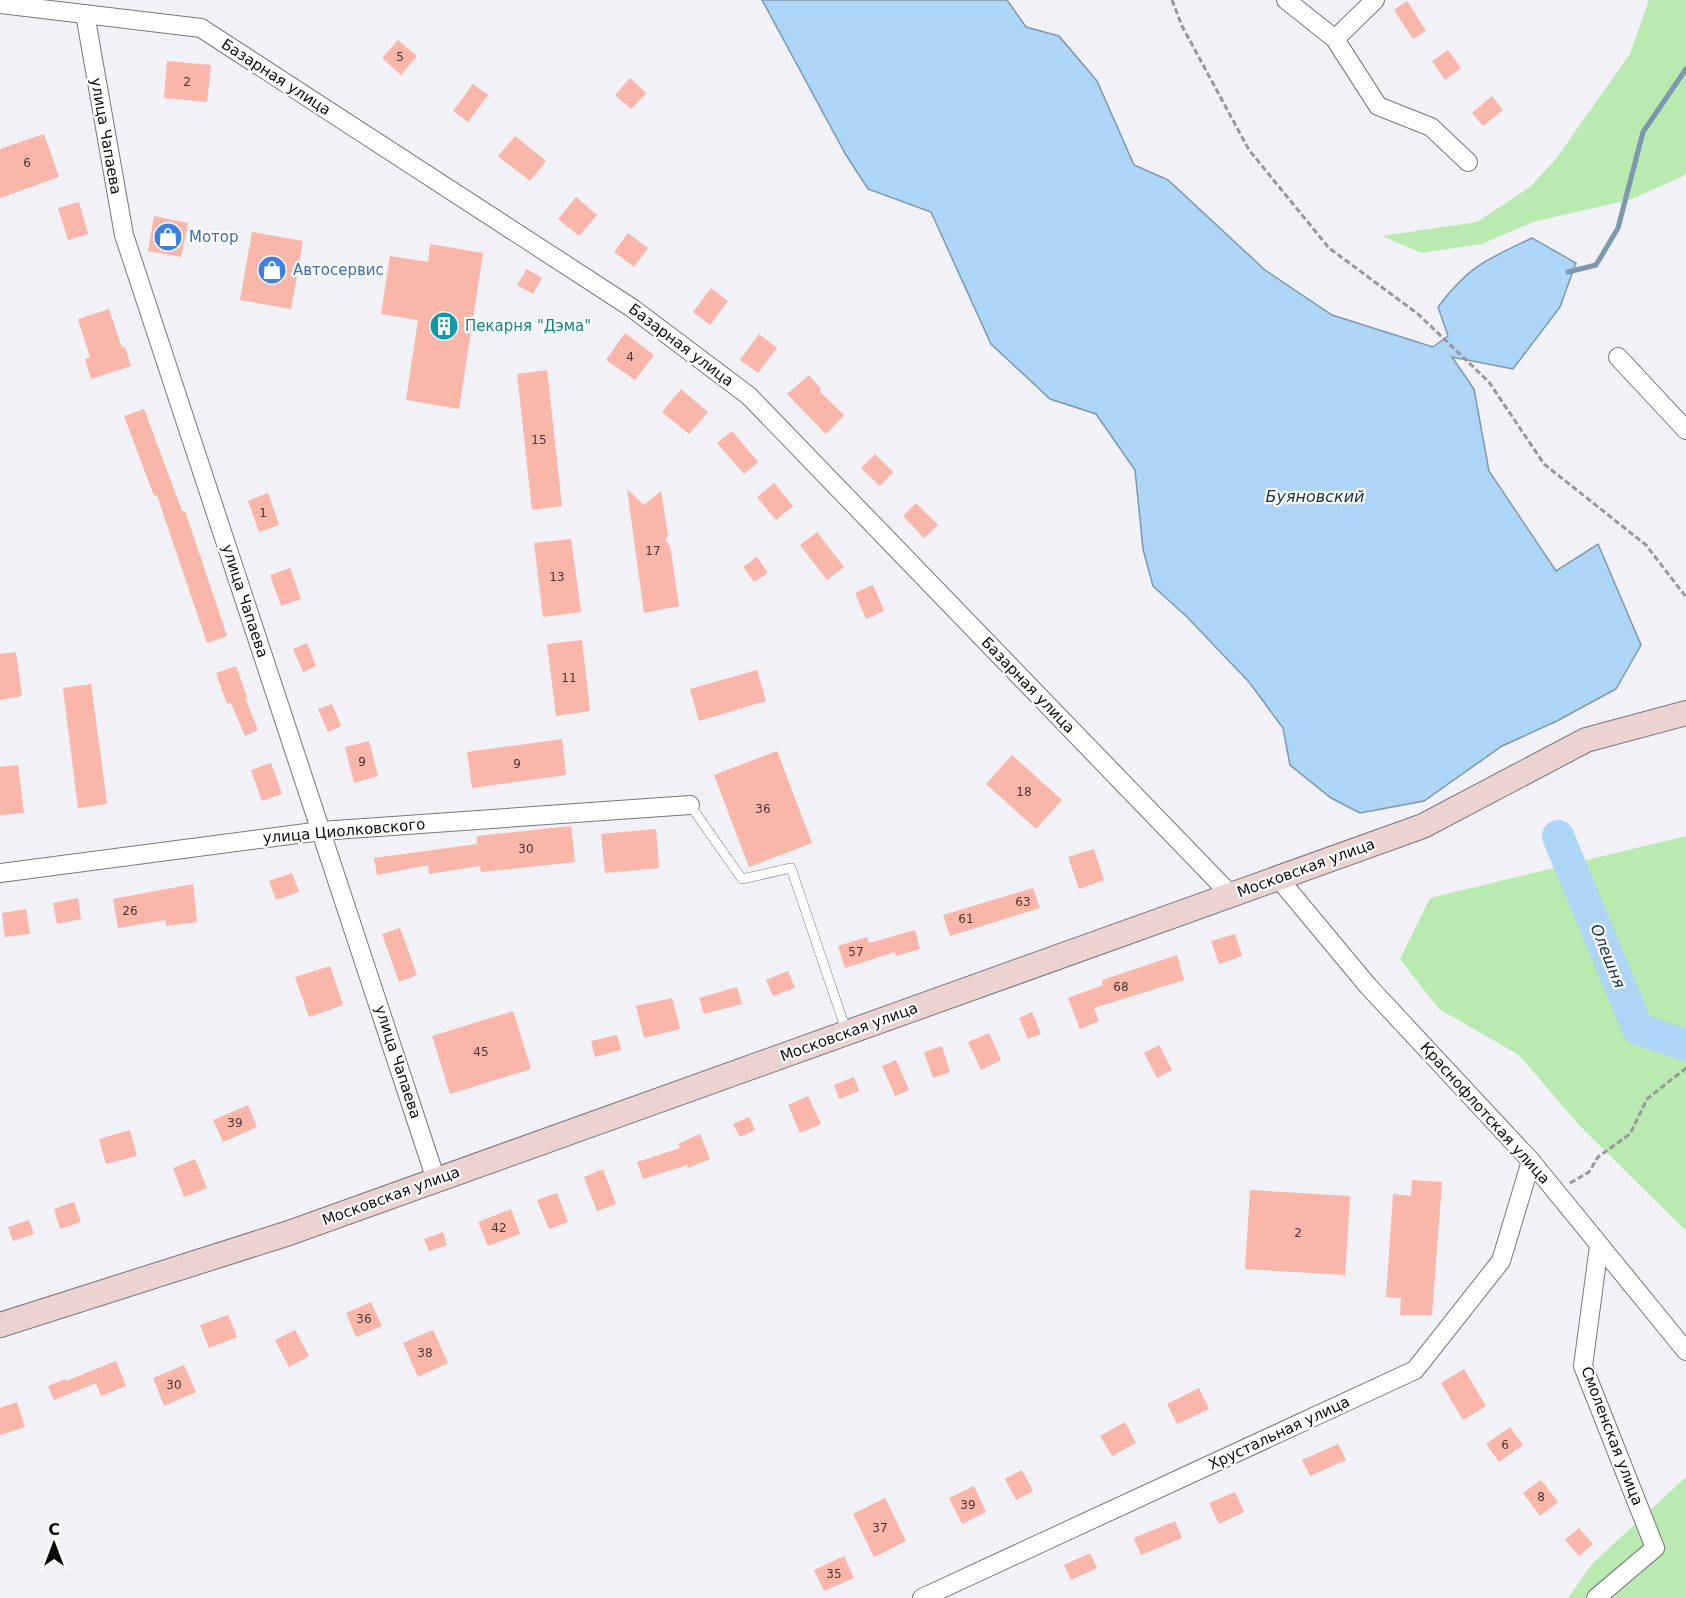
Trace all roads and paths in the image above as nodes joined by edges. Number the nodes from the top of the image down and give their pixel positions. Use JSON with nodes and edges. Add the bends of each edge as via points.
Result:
{"nodes":[{"id":1,"x":1172,"y":0,"type":"edge"},
{"id":2,"x":1286,"y":0,"type":"edge"},
{"id":3,"x":1375,"y":0,"type":"edge"},
{"id":4,"x":0,"y":4,"type":"edge"},
{"id":5,"x":85,"y":14,"type":"junction"},
{"id":6,"x":1335,"y":39,"type":"junction"},
{"id":7,"x":1468,"y":162,"type":"dead end"},
{"id":8,"x":1618,"y":357,"type":"dead end"},
{"id":9,"x":1686,"y":430,"type":"edge"},
{"id":10,"x":1686,"y":597,"type":"edge"},
{"id":11,"x":1686,"y":713,"type":"edge"},
{"id":12,"x":690,"y":805,"type":"joint"},
{"id":13,"x":321,"y":831,"type":"junction"},
{"id":14,"x":0,"y":873,"type":"edge"},
{"id":15,"x":1279,"y":879,"type":"junction"},
{"id":16,"x":1231,"y":895,"type":"junction"},
{"id":17,"x":847,"y":1033,"type":"junction"},
{"id":18,"x":1686,"y":1068,"type":"edge"},
{"id":19,"x":1531,"y":1161,"type":"junction"},
{"id":20,"x":436,"y":1180,"type":"junction"},
{"id":21,"x":1556,"y":1191,"type":"junction"},
{"id":22,"x":1599,"y":1246,"type":"junction"},
{"id":23,"x":0,"y":1325,"type":"edge"},
{"id":24,"x":1686,"y":1351,"type":"edge"},
{"id":25,"x":922,"y":1598,"type":"edge"},
{"id":26,"x":1596,"y":1598,"type":"edge"}],
"edges":[{"from":1,"to":10,"type":"path","via":[[1249,150],[1329,248],[1418,314],[1489,382],[1544,464],[1646,545]]},
{"from":2,"to":6,"type":"street"},
{"from":3,"to":6,"type":"street"},
{"from":4,"to":5,"type":"street","name":"Базарная улица"},
{"from":5,"to":13,"type":"street","name":"улица Чапаева","via":[[124,235]]},
{"from":5,"to":16,"type":"street","name":"Базарная улица","via":[[201,28],[632,308],[750,396]]},
{"from":6,"to":7,"type":"street","via":[[1378,106],[1431,127]]},
{"from":8,"to":9,"type":"street"},
{"from":11,"to":15,"type":"street","name":"Московская улица","via":[[1586,740],[1423,826]]},
{"from":12,"to":13,"type":"street","name":"улица Циолковского"},
{"from":12,"to":17,"type":"lane","via":[[742,879],[791,868]]},
{"from":13,"to":14,"type":"street","name":"улица Циолковского"},
{"from":13,"to":20,"type":"street","name":"улица Чапаева"},
{"from":15,"to":16,"type":"street","name":"Московская улица"},
{"from":15,"to":19,"type":"street","name":"Краснофлотская улица","via":[[1368,986]]},
{"from":16,"to":17,"type":"street","name":"Московская улица"},
{"from":17,"to":20,"type":"street","name":"Московская улица"},
{"from":18,"to":21,"type":"path","via":[[1647,1099],[1630,1134],[1598,1156],[1589,1172]]},
{"from":19,"to":21,"type":"street","name":"Краснофлотская улица"},
{"from":19,"to":25,"type":"street","name":"Хрустальная улица","via":[[1501,1261],[1415,1370]]},
{"from":20,"to":23,"type":"street","name":"Московская улица","via":[[289,1233]]},
{"from":21,"to":22,"type":"street","name":"Краснофлотская улица"},
{"from":22,"to":24,"type":"street","name":"Краснофлотская улица"},
{"from":22,"to":26,"type":"street","name":"Смоленская улица","via":[[1583,1366],[1655,1548]]}]}
